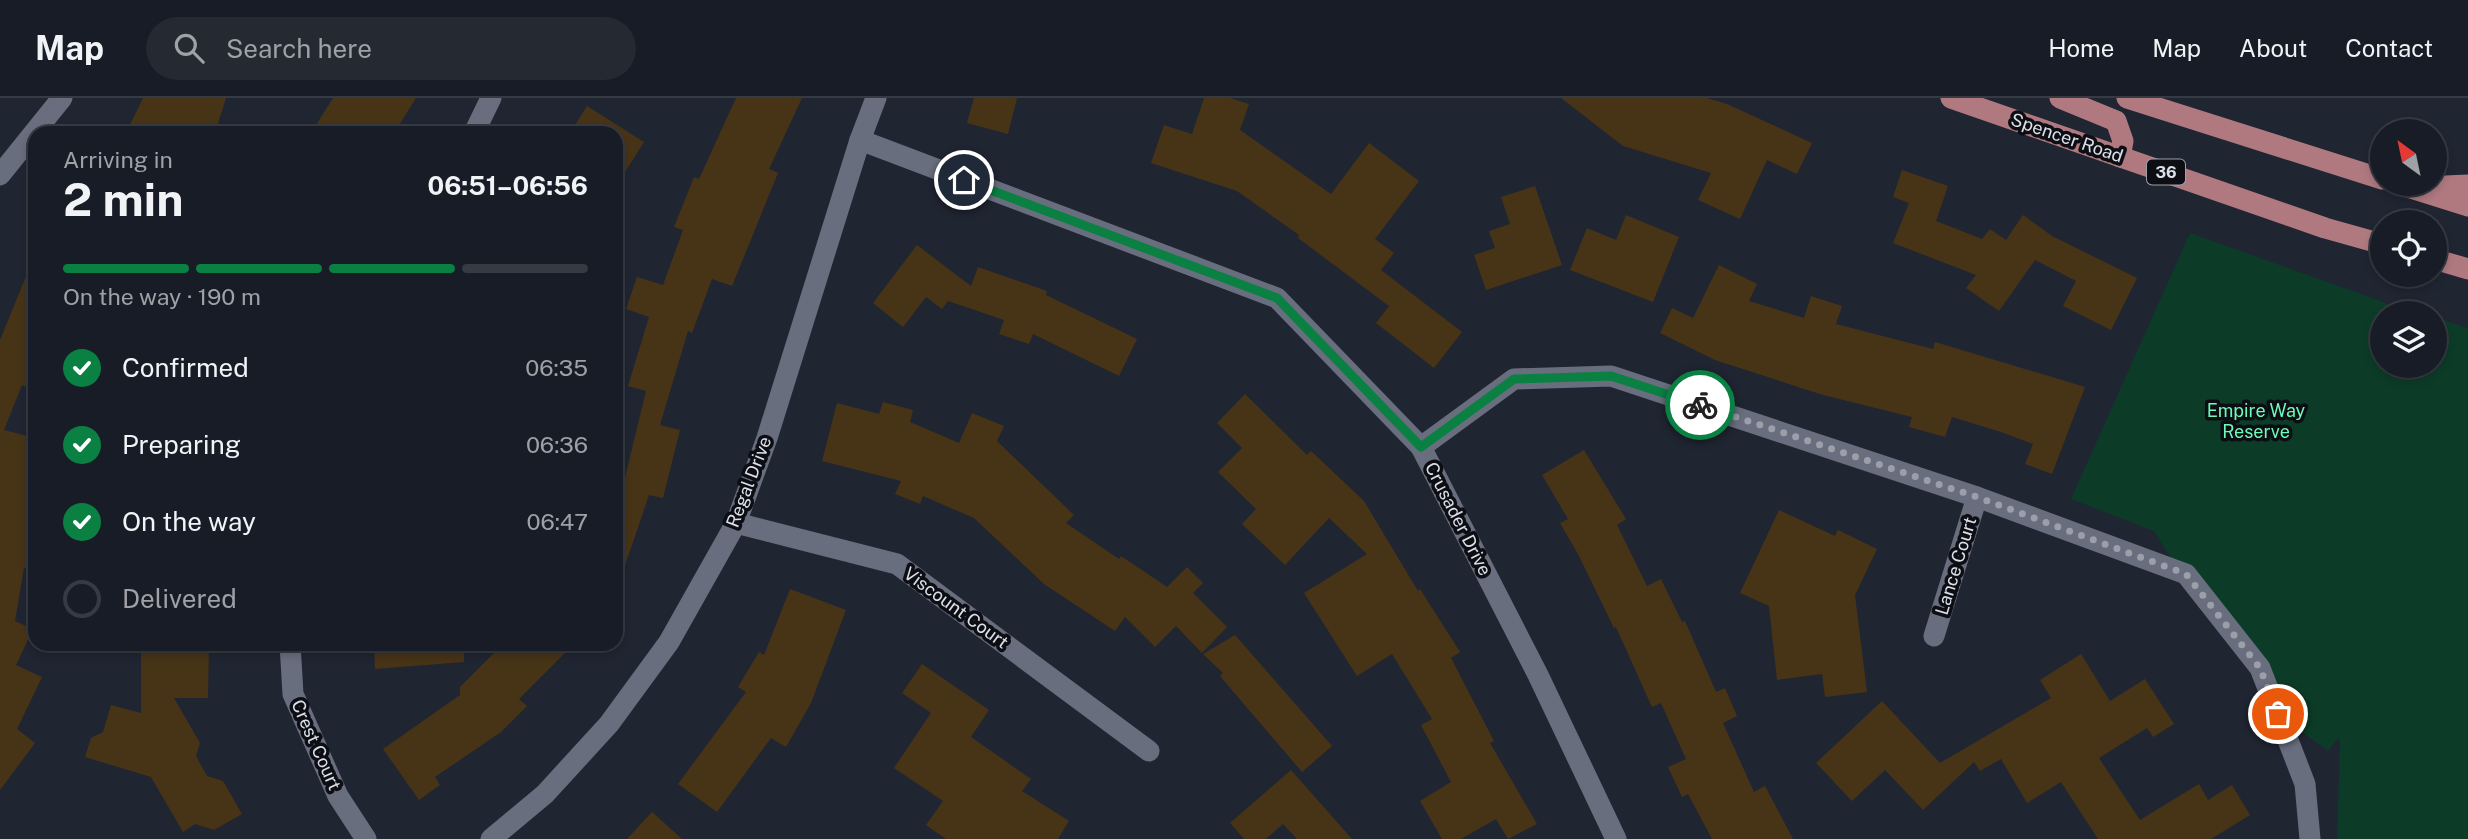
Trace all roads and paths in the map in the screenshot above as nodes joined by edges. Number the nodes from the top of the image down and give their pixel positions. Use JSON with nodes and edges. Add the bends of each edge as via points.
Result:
{"nodes":[{"id":1,"x":62,"y":98,"type":"edge"},
{"id":2,"x":491,"y":98,"type":"edge"},
{"id":3,"x":876,"y":98,"type":"edge"},
{"id":4,"x":1951,"y":98,"type":"edge"},
{"id":5,"x":2060,"y":98,"type":"edge"},
{"id":6,"x":2127,"y":98,"type":"edge"},
{"id":7,"x":39,"y":126,"type":"edge"},
{"id":8,"x":477,"y":126,"type":"edge"},
{"id":9,"x":28,"y":140,"type":"edge"},
{"id":10,"x":860,"y":140,"type":"junction"},
{"id":11,"x":2120,"y":156,"type":"junction"},
{"id":12,"x":0,"y":175,"type":"edge"},
{"id":13,"x":2370,"y":175,"type":"edge"},
{"id":14,"x":2447,"y":185,"type":"edge"},
{"id":15,"x":2468,"y":185,"type":"edge"},
{"id":16,"x":2436,"y":196,"type":"edge"},
{"id":17,"x":2468,"y":206,"type":"edge"},
{"id":18,"x":2370,"y":241,"type":"edge"},
{"id":19,"x":2447,"y":263,"type":"edge"},
{"id":20,"x":2468,"y":269,"type":"edge"},
{"id":21,"x":1421,"y":447,"type":"junction"},
{"id":22,"x":1977,"y":497,"type":"junction"},
{"id":23,"x":736,"y":523,"type":"junction"},
{"id":24,"x":1934,"y":636,"type":"dead end"},
{"id":25,"x":290,"y":651,"type":"edge"},
{"id":26,"x":1149,"y":751,"type":"dead end"},
{"id":27,"x":366,"y":839,"type":"edge"},
{"id":28,"x":491,"y":839,"type":"edge"},
{"id":29,"x":1616,"y":839,"type":"edge"},
{"id":30,"x":2310,"y":839,"type":"edge"}],
"edges":[{"from":1,"to":7,"type":"street"},
{"from":2,"to":8,"type":"street"},
{"from":3,"to":10,"type":"street","name":"Regal Drive"},
{"from":4,"to":11,"type":"main road","name":"Spencer Road","number":"36"},
{"from":5,"to":11,"type":"main road","via":[[2116,121],[2123,141]]},
{"from":6,"to":13,"type":"main road"},
{"from":9,"to":12,"type":"street"},
{"from":10,"to":21,"type":"street","name":"Crusader Drive","via":[[1277,298]]},
{"from":10,"to":23,"type":"street","name":"Regal Drive"},
{"from":11,"to":18,"type":"main road","name":"Spencer Road","number":"36"},
{"from":14,"to":15,"type":"main road"},
{"from":16,"to":17,"type":"main road"},
{"from":19,"to":20,"type":"main road"},
{"from":21,"to":22,"type":"street","via":[[1514,379],[1611,376]]},
{"from":21,"to":29,"type":"street","name":"Crusader Drive"},
{"from":22,"to":24,"type":"street","name":"Lance Court"},
{"from":22,"to":30,"type":"street","via":[[2186,574],[2260,668],[2305,784]]},
{"from":23,"to":26,"type":"street","name":"Viscount Court","via":[[897,564]]},
{"from":23,"to":28,"type":"street","name":"Regal Drive","via":[[669,642],[609,724],[545,794]]},
{"from":25,"to":27,"type":"street","name":"Crest Court","via":[[293,694],[338,796]]}]}
